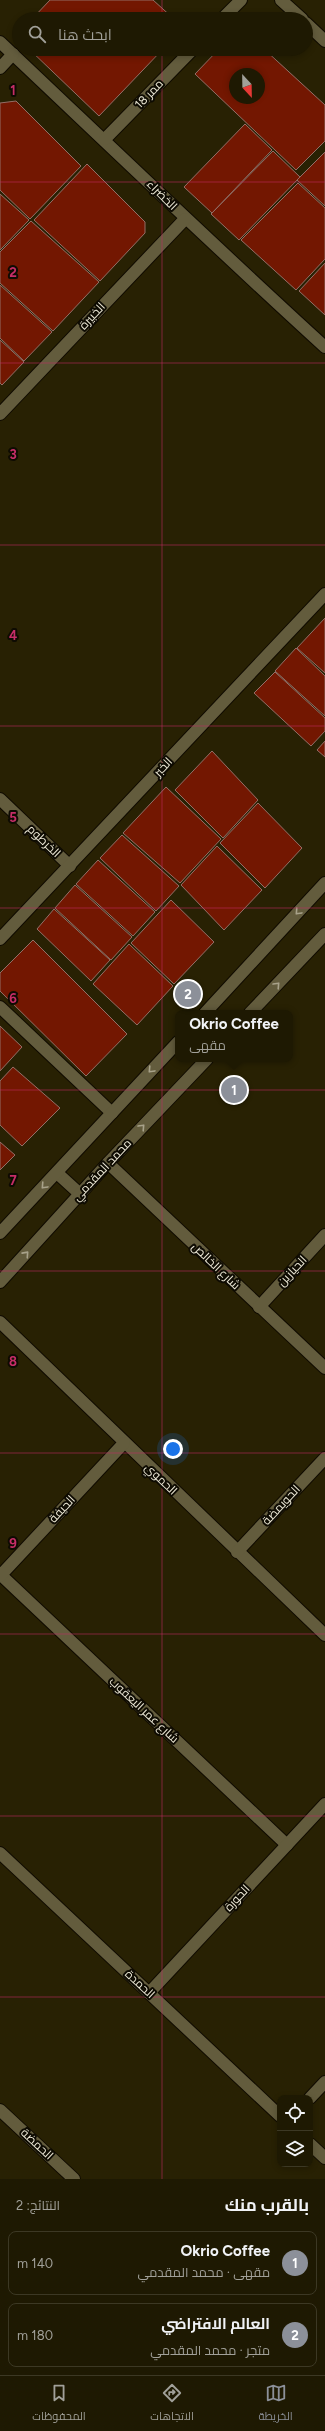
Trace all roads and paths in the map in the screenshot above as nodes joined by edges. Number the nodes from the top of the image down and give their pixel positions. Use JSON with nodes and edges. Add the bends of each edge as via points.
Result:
{"nodes":[{"id":1,"x":241,"y":0,"type":"edge"},
{"id":2,"x":281,"y":0,"type":"edge"},
{"id":3,"x":229,"y":12,"type":"edge"},
{"id":4,"x":294,"y":12,"type":"edge"},
{"id":5,"x":313,"y":30,"type":"edge"},
{"id":6,"x":325,"y":41,"type":"edge"},
{"id":7,"x":0,"y":42,"type":"edge"},
{"id":8,"x":12,"y":53,"type":"edge"},
{"id":9,"x":12,"y":55,"type":"edge"},
{"id":10,"x":15,"y":56,"type":"edge"},
{"id":11,"x":186,"y":56,"type":"edge"},
{"id":12,"x":0,"y":68,"type":"edge"},
{"id":13,"x":105,"y":139,"type":"junction"},
{"id":14,"x":185,"y":218,"type":"junction"},
{"id":15,"x":325,"y":348,"type":"edge"},
{"id":16,"x":0,"y":414,"type":"edge"},
{"id":17,"x":325,"y":594,"type":"edge"},
{"id":18,"x":0,"y":799,"type":"edge"},
{"id":19,"x":70,"y":866,"type":"junction"},
{"id":20,"x":325,"y":883,"type":"edge"},
{"id":21,"x":325,"y":934,"type":"edge"},
{"id":22,"x":0,"y":939,"type":"edge"},
{"id":23,"x":0,"y":1007,"type":"edge"},
{"id":24,"x":208,"y":1010,"type":"edge"},
{"id":25,"x":253,"y":1010,"type":"edge"},
{"id":26,"x":175,"y":1045,"type":"edge"},
{"id":27,"x":204,"y":1062,"type":"edge"},
{"id":28,"x":112,"y":1113,"type":"junction"},
{"id":29,"x":108,"y":1163,"type":"junction"},
{"id":30,"x":57,"y":1173,"type":"junction"},
{"id":31,"x":80,"y":1194,"type":"junction"},
{"id":32,"x":0,"y":1233,"type":"edge"},
{"id":33,"x":325,"y":1236,"type":"edge"},
{"id":34,"x":0,"y":1282,"type":"edge"},
{"id":35,"x":259,"y":1307,"type":"junction"},
{"id":36,"x":0,"y":1322,"type":"edge"},
{"id":37,"x":325,"y":1368,"type":"edge"},
{"id":38,"x":124,"y":1443,"type":"junction"},
{"id":39,"x":325,"y":1458,"type":"edge"},
{"id":40,"x":237,"y":1552,"type":"junction"},
{"id":41,"x":0,"y":1575,"type":"edge"},
{"id":42,"x":325,"y":1635,"type":"edge"},
{"id":43,"x":325,"y":1804,"type":"edge"},
{"id":44,"x":287,"y":1845,"type":"junction"},
{"id":45,"x":0,"y":1853,"type":"edge"},
{"id":46,"x":149,"y":1993,"type":"junction"},
{"id":47,"x":325,"y":2082,"type":"edge"},
{"id":48,"x":313,"y":2095,"type":"edge"},
{"id":49,"x":0,"y":2110,"type":"edge"},
{"id":50,"x":277,"y":2113,"type":"edge"},
{"id":51,"x":313,"y":2147,"type":"edge"},
{"id":52,"x":325,"y":2158,"type":"edge"},
{"id":53,"x":74,"y":2179,"type":"edge"}],
"edges":[{"from":1,"to":3,"type":"street"},
{"from":2,"to":4,"type":"street"},
{"from":5,"to":6,"type":"street"},
{"from":7,"to":8,"type":"street","name":"الخضراء"},
{"from":9,"to":12,"type":"street"},
{"from":10,"to":13,"type":"street","name":"الخضراء"},
{"from":11,"to":13,"type":"street","name":"ممر 18"},
{"from":13,"to":14,"type":"street","name":"الخضراء"},
{"from":14,"to":15,"type":"street","name":"الخضراء"},
{"from":14,"to":16,"type":"street","name":"الخبيرة"},
{"from":17,"to":19,"type":"street","name":"الخبر"},
{"from":18,"to":19,"type":"street","name":"الخرطوم"},
{"from":19,"to":22,"type":"street","name":"الخبر"},
{"from":20,"to":24,"type":"street","one_way":true},
{"from":25,"to":21,"type":"street","one_way":true},
{"from":23,"to":28,"type":"street"},
{"from":26,"to":28,"type":"street","one_way":true},
{"from":29,"to":27,"type":"street","name":"محمد المقدمي","one_way":true},
{"from":28,"to":30,"type":"street"},
{"from":29,"to":31,"type":"street","name":"محمد المقدمي"},
{"from":29,"to":35,"type":"street","name":"شارع الخالص"},
{"from":30,"to":31,"type":"street"},
{"from":30,"to":32,"type":"street","one_way":true},
{"from":34,"to":31,"type":"street","name":"محمد المقدمي","one_way":true},
{"from":33,"to":35,"type":"street","name":"الحيازين"},
{"from":35,"to":37,"type":"street","name":"شارع الخالص"},
{"from":36,"to":38,"type":"street","name":"الحموي"},
{"from":38,"to":40,"type":"street","name":"الحموي"},
{"from":38,"to":41,"type":"street","name":"الحيفة"},
{"from":39,"to":40,"type":"street","name":"الحويمضة"},
{"from":40,"to":42,"type":"street","name":"الحموي"},
{"from":41,"to":44,"type":"street","name":"شارع عمر اليعقوب"},
{"from":43,"to":44,"type":"street","name":"الحورة"},
{"from":44,"to":46,"type":"street","name":"الحورة"},
{"from":45,"to":46,"type":"street","name":"الحمدة"},
{"from":46,"to":50,"type":"street","name":"الحمدة"},
{"from":47,"to":48,"type":"street"},
{"from":49,"to":53,"type":"street","name":"الحمضة"},
{"from":51,"to":52,"type":"street"}]}
